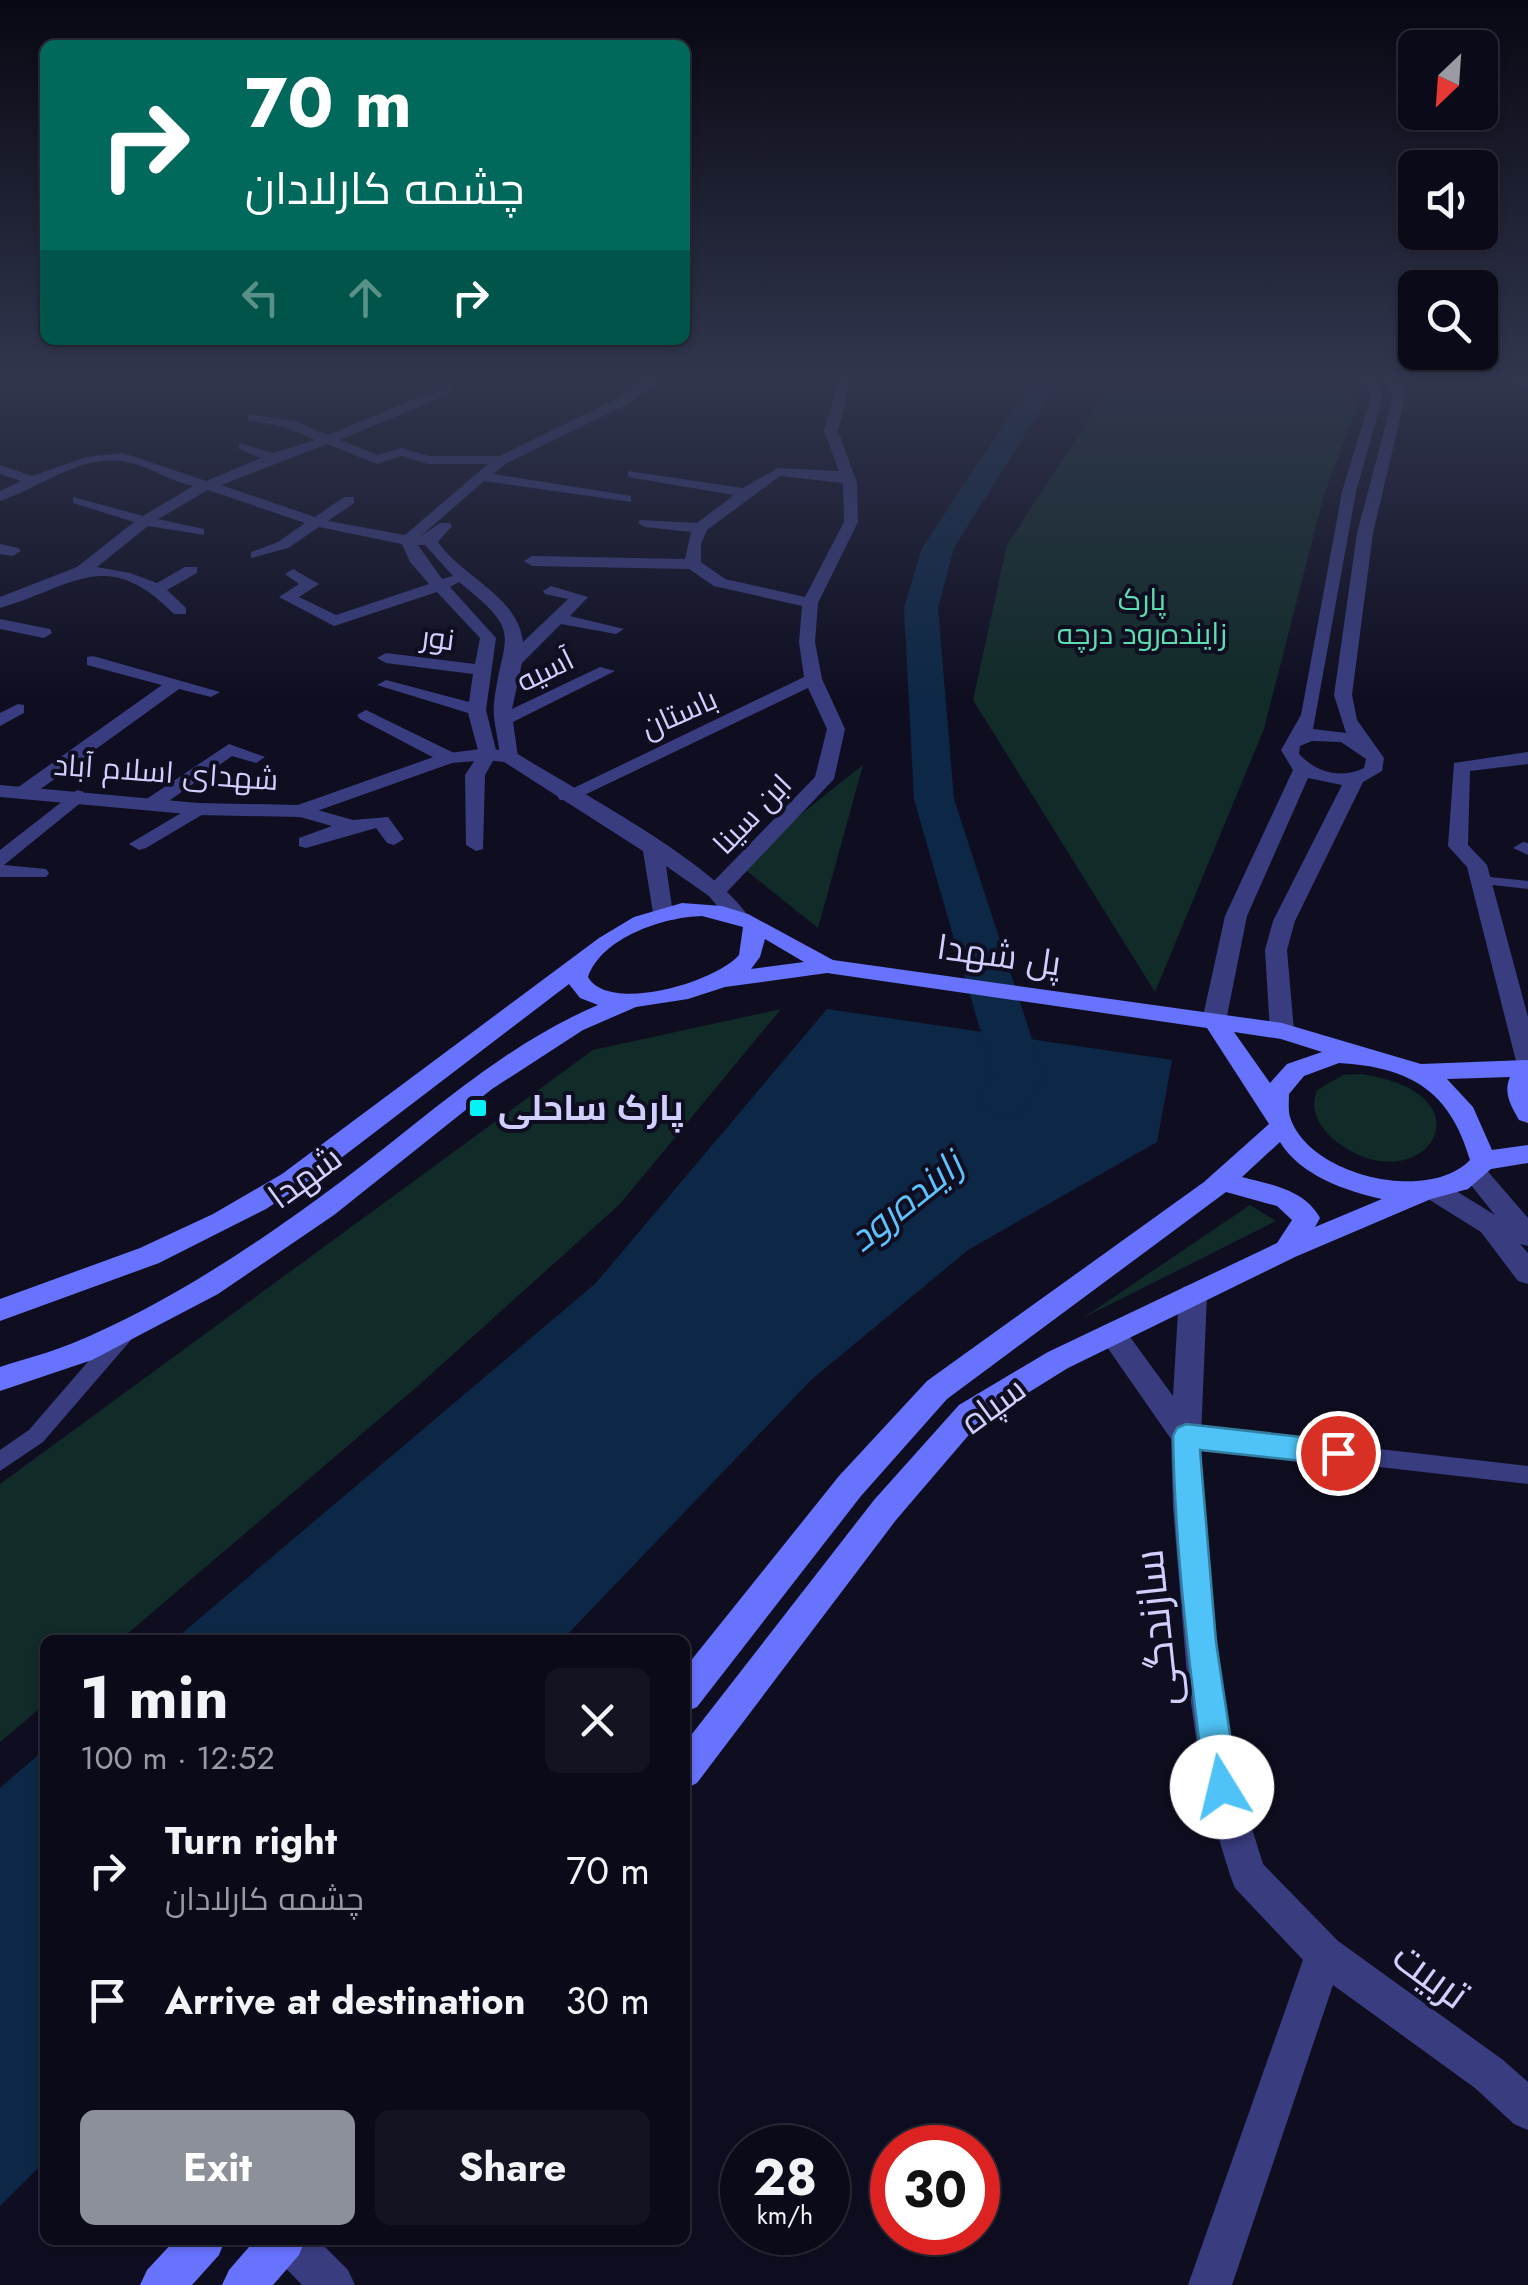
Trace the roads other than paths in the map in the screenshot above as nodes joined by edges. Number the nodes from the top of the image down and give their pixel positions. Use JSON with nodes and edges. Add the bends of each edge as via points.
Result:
{"nodes":[{"id":1,"x":28,"y":484,"type":"edge"},
{"id":2,"x":202,"y":484,"type":"edge"},
{"id":3,"x":211,"y":484,"type":"edge"},
{"id":4,"x":472,"y":484,"type":"edge"},
{"id":5,"x":491,"y":484,"type":"edge"},
{"id":6,"x":559,"y":484,"type":"edge"},
{"id":7,"x":691,"y":484,"type":"edge"},
{"id":8,"x":761,"y":484,"type":"edge"},
{"id":9,"x":850,"y":484,"type":"edge"},
{"id":10,"x":1351,"y":484,"type":"edge"},
{"id":11,"x":1377,"y":484,"type":"edge"},
{"id":12,"x":208,"y":485,"type":"junction"},
{"id":13,"x":748,"y":493,"type":"junction"},
{"id":14,"x":0,"y":498,"type":"edge"},
{"id":15,"x":626,"y":499,"type":"dead end"},
{"id":16,"x":78,"y":500,"type":"dead end"},
{"id":17,"x":349,"y":500,"type":"dead end"},
{"id":18,"x":145,"y":521,"type":"junction"},
{"id":19,"x":312,"y":524,"type":"junction"},
{"id":20,"x":645,"y":524,"type":"dead end"},
{"id":21,"x":700,"y":528,"type":"junction"},
{"id":22,"x":199,"y":532,"type":"dead end"},
{"id":23,"x":409,"y":540,"type":"junction"},
{"id":24,"x":430,"y":541,"type":"junction"},
{"id":25,"x":256,"y":555,"type":"dead end"},
{"id":26,"x":532,"y":562,"type":"dead end"},
{"id":27,"x":692,"y":564,"type":"junction"},
{"id":28,"x":83,"y":570,"type":"junction"},
{"id":29,"x":191,"y":570,"type":"dead end"},
{"id":30,"x":294,"y":574,"type":"dead end"},
{"id":31,"x":461,"y":577,"type":"junction"},
{"id":32,"x":439,"y":585,"type":"junction"},
{"id":33,"x":160,"y":588,"type":"junction"},
{"id":34,"x":550,"y":591,"type":"dead end"},
{"id":35,"x":0,"y":603,"type":"edge"},
{"id":36,"x":810,"y":603,"type":"junction"},
{"id":37,"x":180,"y":610,"type":"dead end"},
{"id":38,"x":504,"y":614,"type":"junction"},
{"id":39,"x":559,"y":619,"type":"junction"},
{"id":40,"x":478,"y":620,"type":"junction"},
{"id":41,"x":0,"y":624,"type":"edge"},
{"id":42,"x":616,"y":628,"type":"dead end"},
{"id":43,"x":44,"y":633,"type":"dead end"},
{"id":44,"x":386,"y":658,"type":"dead end"},
{"id":45,"x":516,"y":660,"type":"junction"},
{"id":46,"x":94,"y":661,"type":"dead end"},
{"id":47,"x":485,"y":670,"type":"junction"},
{"id":48,"x":606,"y":671,"type":"dead end"},
{"id":49,"x":813,"y":679,"type":"junction"},
{"id":50,"x":176,"y":683,"type":"junction"},
{"id":51,"x":386,"y":685,"type":"dead end"},
{"id":52,"x":212,"y":692,"type":"dead end"},
{"id":53,"x":18,"y":709,"type":"dead end"},
{"id":54,"x":474,"y":709,"type":"junction"},
{"id":55,"x":366,"y":714,"type":"dead end"},
{"id":56,"x":506,"y":719,"type":"junction"},
{"id":57,"x":0,"y":721,"type":"edge"},
{"id":58,"x":1301,"y":738,"type":"junction"},
{"id":59,"x":1361,"y":744,"type":"junction"},
{"id":60,"x":499,"y":756,"type":"junction"},
{"id":61,"x":256,"y":758,"type":"dead end"},
{"id":62,"x":449,"y":758,"type":"junction"},
{"id":63,"x":1526,"y":759,"type":"edge"},
{"id":64,"x":1303,"y":769,"type":"junction"},
{"id":65,"x":1355,"y":779,"type":"junction"},
{"id":66,"x":0,"y":791,"type":"edge"},
{"id":67,"x":24,"y":792,"type":"junction"},
{"id":68,"x":77,"y":796,"type":"junction"},
{"id":69,"x":567,"y":796,"type":"junction"},
{"id":70,"x":152,"y":804,"type":"junction"},
{"id":71,"x":198,"y":809,"type":"junction"},
{"id":72,"x":300,"y":811,"type":"junction"},
{"id":73,"x":352,"y":826,"type":"junction"},
{"id":74,"x":10,"y":839,"type":"edge"},
{"id":75,"x":394,"y":839,"type":"dead end"},
{"id":76,"x":306,"y":842,"type":"dead end"},
{"id":77,"x":139,"y":844,"type":"dead end"},
{"id":78,"x":476,"y":845,"type":"dead end"},
{"id":79,"x":653,"y":848,"type":"junction"},
{"id":80,"x":0,"y":860,"type":"edge"},
{"id":81,"x":0,"y":871,"type":"edge"},
{"id":82,"x":39,"y":873,"type":"dead end"},
{"id":83,"x":1480,"y":880,"type":"junction"},
{"id":84,"x":1528,"y":885,"type":"edge"},
{"id":85,"x":716,"y":890,"type":"junction"},
{"id":86,"x":662,"y":914,"type":"junction"},
{"id":87,"x":744,"y":918,"type":"junction"},
{"id":88,"x":582,"y":963,"type":"junction"},
{"id":89,"x":827,"y":966,"type":"junction"},
{"id":90,"x":726,"y":980,"type":"junction"},
{"id":91,"x":634,"y":999,"type":"junction"},
{"id":92,"x":1522,"y":1013,"type":"edge"},
{"id":93,"x":1214,"y":1021,"type":"junction"},
{"id":94,"x":1282,"y":1032,"type":"junction"},
{"id":95,"x":1360,"y":1055,"type":"junction"},
{"id":96,"x":1528,"y":1067,"type":"edge"},
{"id":97,"x":1420,"y":1072,"type":"junction"},
{"id":98,"x":1528,"y":1114,"type":"edge"},
{"id":99,"x":1278,"y":1118,"type":"junction"},
{"id":100,"x":1528,"y":1154,"type":"edge"},
{"id":101,"x":1479,"y":1168,"type":"junction"},
{"id":102,"x":1222,"y":1181,"type":"junction"},
{"id":103,"x":1428,"y":1191,"type":"junction"},
{"id":104,"x":1482,"y":1220,"type":"junction"},
{"id":105,"x":1520,"y":1225,"type":"edge"},
{"id":106,"x":1286,"y":1250,"type":"junction"},
{"id":107,"x":1528,"y":1273,"type":"edge"},
{"id":108,"x":1193,"y":1294,"type":"junction"},
{"id":109,"x":0,"y":1310,"type":"edge"},
{"id":110,"x":129,"y":1328,"type":"junction"},
{"id":111,"x":1112,"y":1334,"type":"junction"},
{"id":112,"x":0,"y":1380,"type":"edge"},
{"id":113,"x":1186,"y":1436,"type":"junction"},
{"id":114,"x":0,"y":1462,"type":"edge"},
{"id":115,"x":1528,"y":1474,"type":"edge"},
{"id":116,"x":690,"y":1689,"type":"edge"},
{"id":117,"x":690,"y":1765,"type":"edge"},
{"id":118,"x":1324,"y":1955,"type":"junction"},
{"id":119,"x":1528,"y":2110,"type":"edge"},
{"id":120,"x":199,"y":2245,"type":"edge"},
{"id":121,"x":281,"y":2245,"type":"edge"},
{"id":122,"x":291,"y":2245,"type":"edge"},
{"id":123,"x":162,"y":2285,"type":"edge"},
{"id":124,"x":244,"y":2285,"type":"edge"},
{"id":125,"x":333,"y":2285,"type":"edge"},
{"id":126,"x":1210,"y":2285,"type":"edge"}],
"edges":[{"from":1,"to":14,"type":"street"},
{"from":2,"to":12,"type":"street"},
{"from":3,"to":12,"type":"street"},
{"from":4,"to":23,"type":"street"},
{"from":5,"to":24,"type":"street"},
{"from":6,"to":15,"type":"street"},
{"from":7,"to":13,"type":"street"},
{"from":8,"to":13,"type":"street"},
{"from":9,"to":36,"type":"street","name":"ابن سینا","via":[[851,522]]},
{"from":10,"to":58,"type":"street"},
{"from":11,"to":59,"type":"street","via":[[1344,695]]},
{"from":12,"to":18,"type":"street"},
{"from":12,"to":19,"type":"street"},
{"from":13,"to":21,"type":"street"},
{"from":16,"to":18,"type":"street"},
{"from":17,"to":19,"type":"street"},
{"from":18,"to":22,"type":"street"},
{"from":18,"to":28,"type":"street"},
{"from":19,"to":23,"type":"street","via":[[374,543]]},
{"from":19,"to":25,"type":"street"},
{"from":20,"to":21,"type":"street"},
{"from":21,"to":27,"type":"street"},
{"from":23,"to":24,"type":"street"},
{"from":23,"to":32,"type":"street","via":[[408,549]]},
{"from":24,"to":31,"type":"street"},
{"from":26,"to":27,"type":"street"},
{"from":27,"to":36,"type":"street","via":[[720,583]]},
{"from":28,"to":33,"type":"street","via":[[128,575]]},
{"from":28,"to":35,"type":"street"},
{"from":29,"to":33,"type":"street"},
{"from":30,"to":32,"type":"street","via":[[311,584],[287,597],[334,621]]},
{"from":31,"to":32,"type":"street"},
{"from":31,"to":38,"type":"street"},
{"from":32,"to":40,"type":"street"},
{"from":33,"to":37,"type":"street"},
{"from":34,"to":39,"type":"street","via":[[580,597]]},
{"from":36,"to":49,"type":"street","name":"ابن سینا"},
{"from":38,"to":40,"type":"street"},
{"from":38,"to":45,"type":"street","via":[[516,636]]},
{"from":39,"to":42,"type":"street"},
{"from":39,"to":45,"type":"street"},
{"from":40,"to":47,"type":"street","via":[[488,638]]},
{"from":41,"to":43,"type":"street"},
{"from":44,"to":47,"type":"street","name":"نور"},
{"from":45,"to":56,"type":"street","via":[[502,707]]},
{"from":46,"to":50,"type":"street"},
{"from":47,"to":54,"type":"street"},
{"from":48,"to":56,"type":"street","name":"آسیه"},
{"from":49,"to":69,"type":"street","name":"باستان"},
{"from":49,"to":85,"type":"street","name":"ابن سینا","via":[[836,729],[824,779]]},
{"from":50,"to":52,"type":"street"},
{"from":50,"to":67,"type":"street"},
{"from":51,"to":54,"type":"street"},
{"from":53,"to":57,"type":"street"},
{"from":54,"to":60,"type":"street","via":[[477,732]]},
{"from":55,"to":62,"type":"street"},
{"from":56,"to":60,"type":"street"},
{"from":58,"to":59,"type":"street","via":[[1324,734]]},
{"from":58,"to":64,"type":"street","via":[[1290,755]]},
{"from":59,"to":65,"type":"street","via":[[1376,765]]},
{"from":60,"to":62,"type":"street","name":"شهدای اسلام آباد"},
{"from":60,"to":69,"type":"street"},
{"from":60,"to":78,"type":"street","via":[[475,776]]},
{"from":61,"to":70,"type":"street","via":[[229,750]]},
{"from":62,"to":72,"type":"street","name":"شهدای اسلام آباد"},
{"from":63,"to":83,"type":"street","via":[[1460,766],[1458,846],[1477,865]]},
{"from":64,"to":65,"type":"street"},
{"from":64,"to":93,"type":"street","via":[[1236,916]]},
{"from":65,"to":94,"type":"street","via":[[1284,920],[1276,950]]},
{"from":66,"to":67,"type":"street","name":"شهدای اسلام آباد"},
{"from":67,"to":68,"type":"street","name":"شهدای اسلام آباد"},
{"from":68,"to":70,"type":"street","name":"شهدای اسلام آباد"},
{"from":68,"to":74,"type":"street"},
{"from":69,"to":79,"type":"street"},
{"from":70,"to":71,"type":"street","name":"شهدای اسلام آباد"},
{"from":71,"to":72,"type":"street","name":"شهدای اسلام آباد"},
{"from":71,"to":77,"type":"street"},
{"from":72,"to":73,"type":"street"},
{"from":73,"to":75,"type":"street","via":[[381,821]]},
{"from":73,"to":76,"type":"street"},
{"from":74,"to":80,"type":"street"},
{"from":79,"to":85,"type":"street"},
{"from":79,"to":86,"type":"street"},
{"from":81,"to":82,"type":"street"},
{"from":83,"to":84,"type":"lane"},
{"from":83,"to":92,"type":"street"},
{"from":85,"to":87,"type":"street"},
{"from":86,"to":87,"type":"main road","via":[[683,909]]},
{"from":86,"to":88,"type":"main road","name":"شهدا","via":[[617,934]]},
{"from":87,"to":89,"type":"main road"},
{"from":87,"to":90,"type":"main road","via":[[756,936],[752,952]]},
{"from":88,"to":91,"type":"main road","via":[[577,977],[583,990]]},
{"from":88,"to":109,"type":"main road","name":"شهدا","via":[[291,1181],[185,1239]]},
{"from":89,"to":90,"type":"main road"},
{"from":89,"to":93,"type":"main road","name":"پل شهدا"},
{"from":90,"to":91,"type":"main road"},
{"from":91,"to":110,"type":"main road","name":"شهدا","via":[[554,1036],[325,1208],[208,1286]]},
{"from":92,"to":96,"type":"street"},
{"from":93,"to":94,"type":"main road","name":"پل شهدا"},
{"from":93,"to":99,"type":"main road"},
{"from":94,"to":95,"type":"main road","name":"پل شهدا"},
{"from":95,"to":97,"type":"main road"},
{"from":95,"to":99,"type":"main road","via":[[1298,1067],[1277,1093]]},
{"from":96,"to":97,"type":"main road"},
{"from":96,"to":98,"type":"main road","via":[[1517,1088]]},
{"from":97,"to":101,"type":"main road","via":[[1467,1112]]},
{"from":99,"to":102,"type":"main road","name":"سپاه"},
{"from":99,"to":103,"type":"main road","via":[[1293,1146],[1337,1178],[1365,1189]]},
{"from":100,"to":101,"type":"main road"},
{"from":101,"to":103,"type":"main road"},
{"from":101,"to":105,"type":"street"},
{"from":102,"to":106,"type":"main road","via":[[1286,1198],[1307,1218]]},
{"from":102,"to":116,"type":"main road","name":"سپاه","via":[[938,1390],[850,1486]]},
{"from":103,"to":104,"type":"street"},
{"from":103,"to":106,"type":"main road","name":"سپاه"},
{"from":104,"to":105,"type":"street","via":[[1494,1212]]},
{"from":104,"to":107,"type":"street"},
{"from":106,"to":108,"type":"main road","name":"سپاه"},
{"from":108,"to":111,"type":"main road","name":"سپاه"},
{"from":108,"to":113,"type":"street","name":"سازندگی"},
{"from":110,"to":112,"type":"main road","name":"شهدا"},
{"from":110,"to":114,"type":"lane","via":[[36,1436]]},
{"from":111,"to":113,"type":"street"},
{"from":111,"to":117,"type":"main road","name":"سپاه","via":[[969,1414],[886,1510]]},
{"from":113,"to":115,"type":"lane"},
{"from":113,"to":118,"type":"street","name":"سازندگی","via":[[1202,1656],[1222,1787],[1248,1874]]},
{"from":118,"to":119,"type":"street","name":"تربیت","via":[[1489,2074]]},
{"from":118,"to":126,"type":"street"},
{"from":120,"to":123,"type":"main road"},
{"from":121,"to":124,"type":"main road"},
{"from":122,"to":125,"type":"street"}]}
